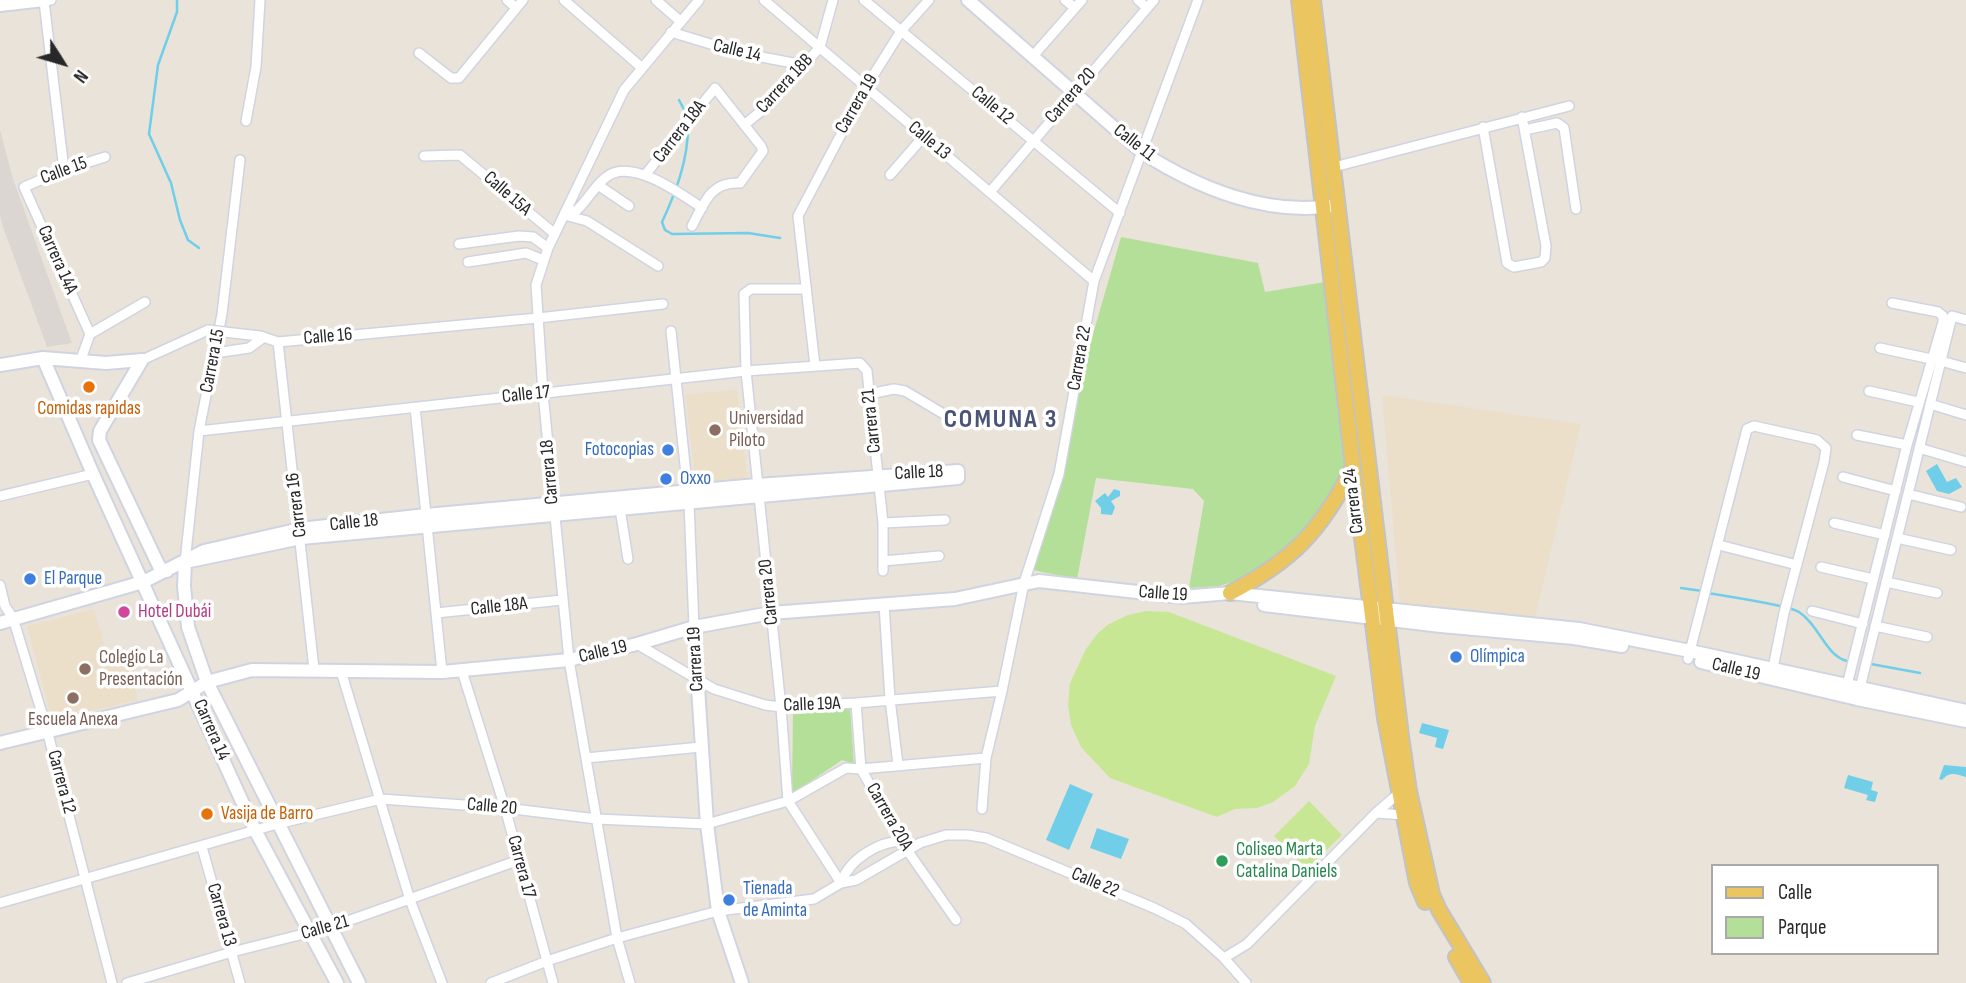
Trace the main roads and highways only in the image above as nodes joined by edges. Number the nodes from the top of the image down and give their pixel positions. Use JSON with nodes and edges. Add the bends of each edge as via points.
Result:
{"nodes":[{"id":1,"x":1299,"y":0,"type":"edge"},
{"id":2,"x":1313,"y":0,"type":"edge"},
{"id":3,"x":1331,"y":207,"type":"junction"},
{"id":4,"x":1353,"y":467,"type":"junction"},
{"id":5,"x":1230,"y":593,"type":"road end"},
{"id":6,"x":1379,"y":613,"type":"junction"},
{"id":7,"x":1471,"y":983,"type":"edge"},
{"id":8,"x":1483,"y":983,"type":"edge"}],
"edges":[{"from":1,"to":3,"type":"main road","name":"Carrera 24","via":[[1320,183]]},
{"from":2,"to":3,"type":"main road","name":"Carrera 24","via":[[1334,167]]},
{"from":3,"to":4,"type":"main road","name":"Carrera 24"},
{"from":3,"to":6,"type":"main road","name":"Carrera 24"},
{"from":4,"to":5,"type":"main road","via":[[1337,499],[1308,538],[1262,576]]},
{"from":4,"to":6,"type":"main road","name":"Carrera 24"},
{"from":6,"to":7,"type":"main road","name":"Carrera 24","via":[[1385,718],[1417,883]]},
{"from":6,"to":8,"type":"main road","name":"Carrera 24","via":[[1427,880],[1439,910]]}]}
